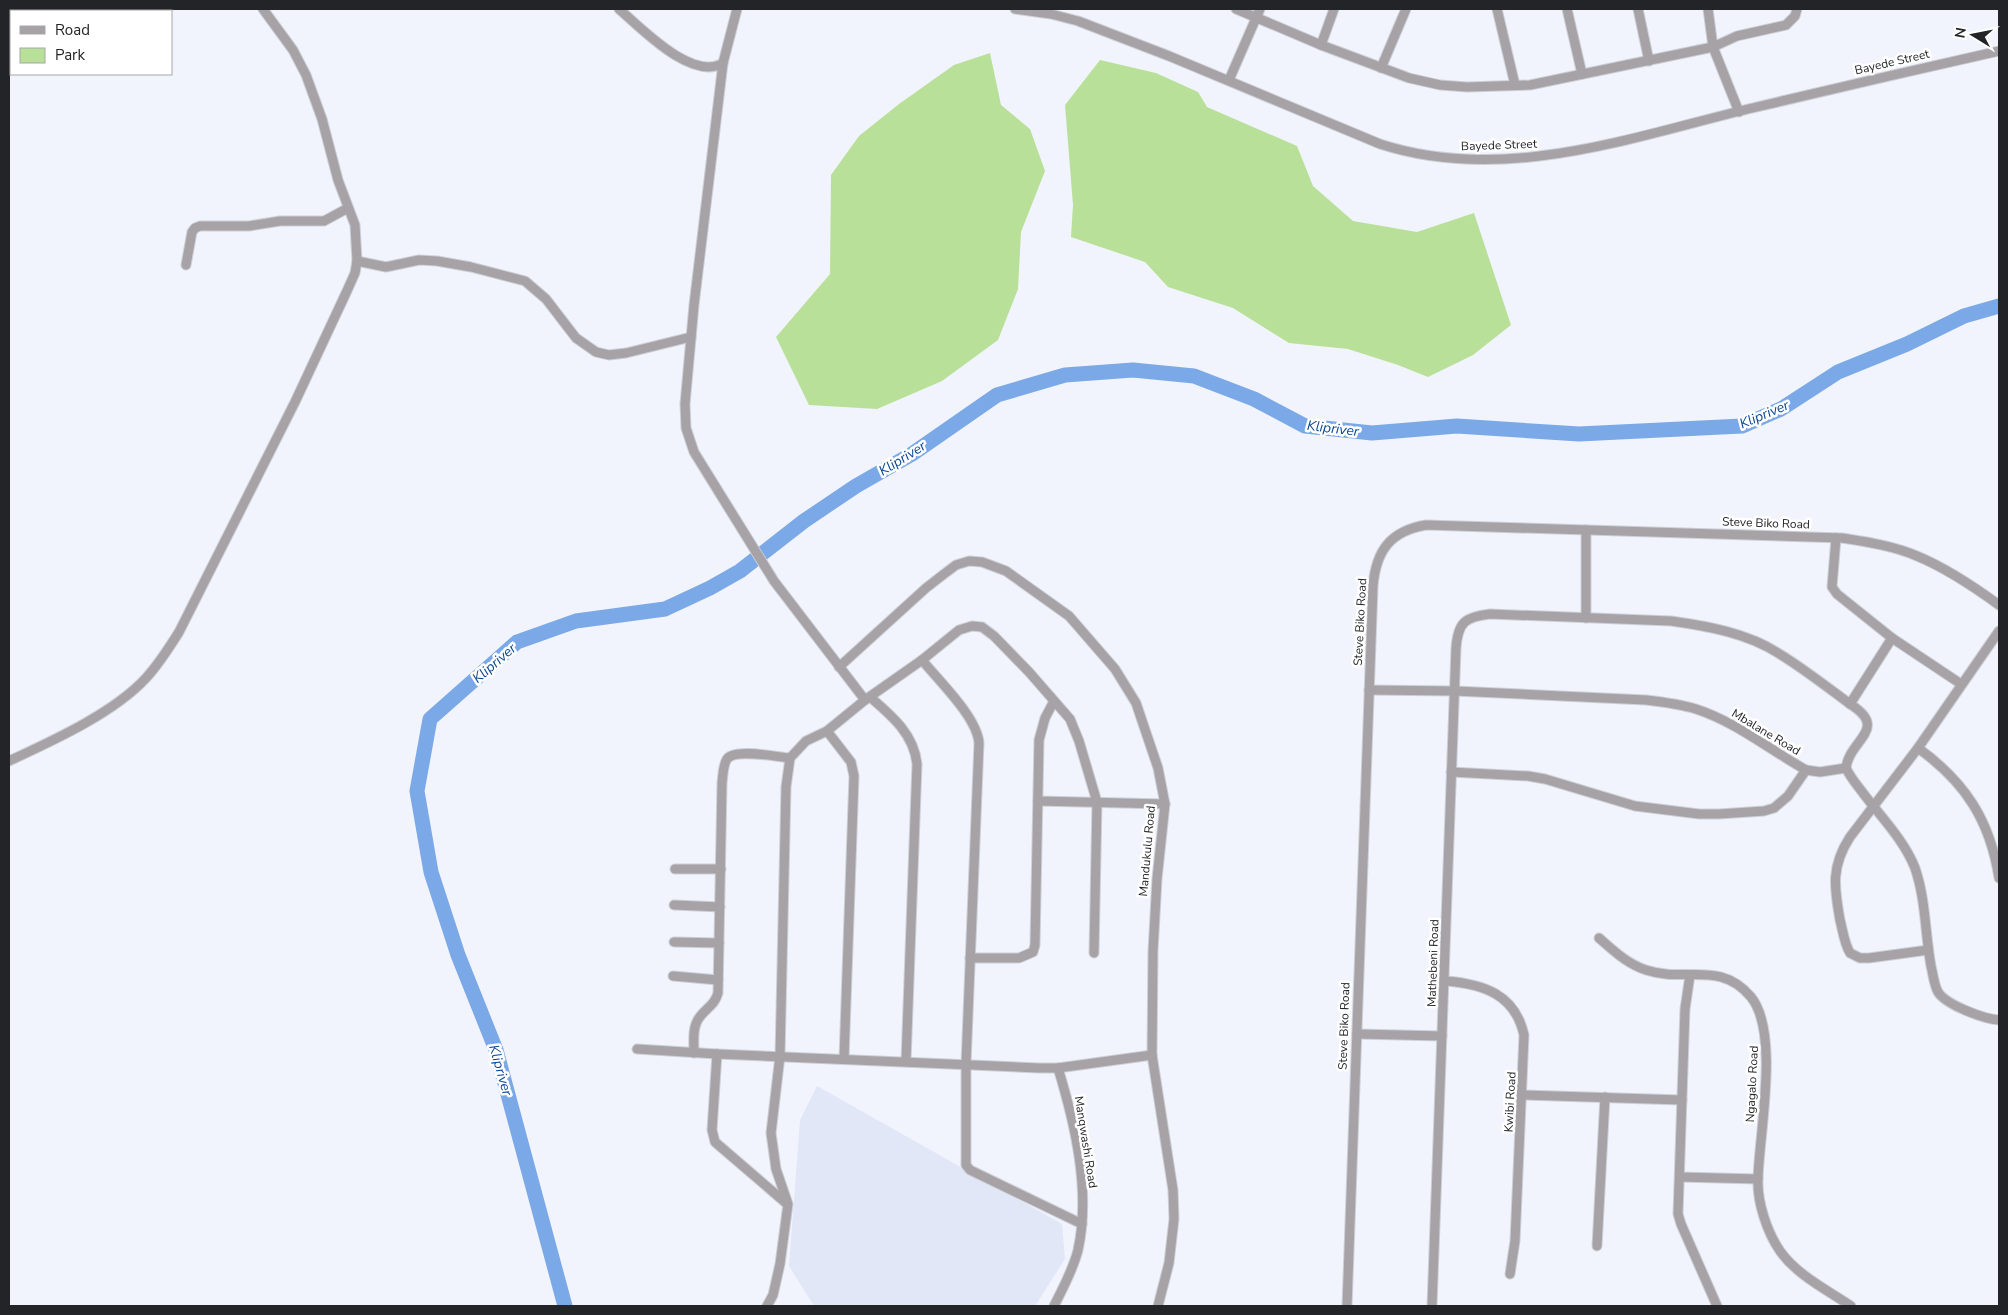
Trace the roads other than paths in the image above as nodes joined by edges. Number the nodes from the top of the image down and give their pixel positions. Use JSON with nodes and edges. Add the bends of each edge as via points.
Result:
{"nodes":[{"id":1,"x":264,"y":9,"type":"edge"},
{"id":2,"x":618,"y":9,"type":"edge"},
{"id":3,"x":737,"y":9,"type":"edge"},
{"id":4,"x":1015,"y":9,"type":"edge"},
{"id":5,"x":1236,"y":9,"type":"edge"},
{"id":6,"x":1334,"y":9,"type":"edge"},
{"id":7,"x":1406,"y":9,"type":"edge"},
{"id":8,"x":1497,"y":9,"type":"edge"},
{"id":9,"x":1567,"y":9,"type":"edge"},
{"id":10,"x":1638,"y":9,"type":"edge"},
{"id":11,"x":1708,"y":9,"type":"edge"},
{"id":12,"x":1797,"y":9,"type":"edge"},
{"id":13,"x":1258,"y":13,"type":"edge"},
{"id":14,"x":1321,"y":45,"type":"junction"},
{"id":15,"x":1713,"y":47,"type":"junction"},
{"id":16,"x":1999,"y":51,"type":"edge"},
{"id":17,"x":1649,"y":61,"type":"junction"},
{"id":18,"x":723,"y":63,"type":"junction"},
{"id":19,"x":1381,"y":68,"type":"junction"},
{"id":20,"x":1582,"y":74,"type":"junction"},
{"id":21,"x":1229,"y":80,"type":"junction"},
{"id":22,"x":1515,"y":85,"type":"junction"},
{"id":23,"x":1743,"y":111,"type":"junction"},
{"id":24,"x":348,"y":208,"type":"junction"},
{"id":25,"x":357,"y":261,"type":"junction"},
{"id":26,"x":186,"y":265,"type":"dead end"},
{"id":27,"x":691,"y":337,"type":"junction"},
{"id":28,"x":1586,"y":530,"type":"junction"},
{"id":29,"x":1836,"y":538,"type":"junction"},
{"id":30,"x":1999,"y":605,"type":"edge"},
{"id":31,"x":1586,"y":618,"type":"junction"},
{"id":32,"x":1999,"y":631,"type":"edge"},
{"id":33,"x":1892,"y":638,"type":"junction"},
{"id":34,"x":922,"y":660,"type":"junction"},
{"id":35,"x":839,"y":667,"type":"junction"},
{"id":36,"x":1961,"y":684,"type":"junction"},
{"id":37,"x":1369,"y":690,"type":"junction"},
{"id":38,"x":1455,"y":691,"type":"junction"},
{"id":39,"x":867,"y":698,"type":"junction"},
{"id":40,"x":1054,"y":701,"type":"junction"},
{"id":41,"x":1850,"y":704,"type":"junction"},
{"id":42,"x":828,"y":731,"type":"junction"},
{"id":43,"x":1918,"y":748,"type":"junction"},
{"id":44,"x":790,"y":758,"type":"junction"},
{"id":45,"x":9,"y":761,"type":"edge"},
{"id":46,"x":1846,"y":768,"type":"junction"},
{"id":47,"x":1806,"y":770,"type":"junction"},
{"id":48,"x":1451,"y":772,"type":"junction"},
{"id":49,"x":1038,"y":801,"type":"junction"},
{"id":50,"x":1097,"y":802,"type":"junction"},
{"id":51,"x":1164,"y":804,"type":"junction"},
{"id":52,"x":1874,"y":807,"type":"junction"},
{"id":53,"x":1998,"y":861,"type":"edge"},
{"id":54,"x":675,"y":868,"type":"dead end"},
{"id":55,"x":721,"y":869,"type":"junction"},
{"id":56,"x":1999,"y":878,"type":"edge"},
{"id":57,"x":674,"y":905,"type":"dead end"},
{"id":58,"x":720,"y":907,"type":"junction"},
{"id":59,"x":1599,"y":938,"type":"dead end"},
{"id":60,"x":674,"y":942,"type":"dead end"},
{"id":61,"x":719,"y":943,"type":"junction"},
{"id":62,"x":1928,"y":950,"type":"junction"},
{"id":63,"x":1094,"y":952,"type":"dead end"},
{"id":64,"x":970,"y":958,"type":"junction"},
{"id":65,"x":1690,"y":975,"type":"junction"},
{"id":66,"x":673,"y":976,"type":"dead end"},
{"id":67,"x":718,"y":980,"type":"junction"},
{"id":68,"x":1446,"y":982,"type":"junction"},
{"id":69,"x":1999,"y":1020,"type":"edge"},
{"id":70,"x":1356,"y":1034,"type":"junction"},
{"id":71,"x":1442,"y":1036,"type":"junction"},
{"id":72,"x":637,"y":1049,"type":"dead end"},
{"id":73,"x":694,"y":1053,"type":"junction"},
{"id":74,"x":717,"y":1054,"type":"junction"},
{"id":75,"x":1152,"y":1055,"type":"junction"},
{"id":76,"x":780,"y":1056,"type":"junction"},
{"id":77,"x":844,"y":1059,"type":"junction"},
{"id":78,"x":906,"y":1061,"type":"junction"},
{"id":79,"x":966,"y":1064,"type":"junction"},
{"id":80,"x":1058,"y":1068,"type":"junction"},
{"id":81,"x":1522,"y":1095,"type":"junction"},
{"id":82,"x":1605,"y":1098,"type":"junction"},
{"id":83,"x":1682,"y":1100,"type":"junction"},
{"id":84,"x":1680,"y":1177,"type":"junction"},
{"id":85,"x":1758,"y":1179,"type":"junction"},
{"id":86,"x":788,"y":1204,"type":"junction"},
{"id":87,"x":1082,"y":1224,"type":"junction"},
{"id":88,"x":1597,"y":1246,"type":"dead end"},
{"id":89,"x":1510,"y":1274,"type":"dead end"},
{"id":90,"x":768,"y":1306,"type":"edge"},
{"id":91,"x":1054,"y":1306,"type":"edge"},
{"id":92,"x":1158,"y":1306,"type":"edge"},
{"id":93,"x":1347,"y":1306,"type":"edge"},
{"id":94,"x":1432,"y":1306,"type":"edge"},
{"id":95,"x":1717,"y":1306,"type":"edge"},
{"id":96,"x":1851,"y":1306,"type":"edge"}],
"edges":[{"from":1,"to":24,"type":"street","via":[[306,75]]},
{"from":2,"to":18,"type":"street","via":[[680,59],[708,67]]},
{"from":3,"to":18,"type":"street"},
{"from":4,"to":21,"type":"street","name":"Bayede Street","via":[[1078,21]]},
{"from":5,"to":13,"type":"street"},
{"from":6,"to":14,"type":"street"},
{"from":7,"to":19,"type":"street"},
{"from":8,"to":22,"type":"street"},
{"from":9,"to":20,"type":"street"},
{"from":10,"to":17,"type":"street"},
{"from":11,"to":15,"type":"street"},
{"from":12,"to":15,"type":"street","via":[[1796,16],[1786,25],[1738,36]]},
{"from":13,"to":14,"type":"street"},
{"from":13,"to":21,"type":"street"},
{"from":14,"to":19,"type":"street"},
{"from":15,"to":17,"type":"street"},
{"from":15,"to":23,"type":"street"},
{"from":16,"to":23,"type":"street","name":"Bayede Street"},
{"from":17,"to":20,"type":"street"},
{"from":18,"to":27,"type":"street"},
{"from":19,"to":22,"type":"street","via":[[1440,85]]},
{"from":20,"to":22,"type":"street"},
{"from":21,"to":23,"type":"street","name":"Bayede Street","via":[[1380,144],[1451,158],[1513,159],[1574,151]]},
{"from":24,"to":25,"type":"street","via":[[355,225]]},
{"from":24,"to":26,"type":"street","via":[[324,221],[200,226],[192,232]]},
{"from":25,"to":27,"type":"street","via":[[386,266],[419,260],[437,261],[525,281],[546,299],[576,338],[596,352],[609,355]]},
{"from":25,"to":45,"type":"street","via":[[355,273],[295,402],[179,632],[156,666],[139,684],[104,710]]},
{"from":27,"to":35,"type":"street","via":[[685,404],[686,428],[694,452],[774,581]]},
{"from":28,"to":29,"type":"street","name":"Steve Biko Road"},
{"from":28,"to":31,"type":"street"},
{"from":28,"to":37,"type":"street","name":"Steve Biko Road","via":[[1426,525],[1395,537],[1382,552],[1374,577]]},
{"from":29,"to":30,"type":"street","name":"Steve Biko Road","via":[[1915,555],[1969,584]]},
{"from":29,"to":33,"type":"street","via":[[1834,591]]},
{"from":31,"to":38,"type":"street","name":"Mathebeni Road","via":[[1490,614],[1471,617],[1463,623],[1457,636]]},
{"from":31,"to":41,"type":"street","via":[[1695,624],[1745,638],[1778,652]]},
{"from":32,"to":36,"type":"street"},
{"from":33,"to":36,"type":"street"},
{"from":33,"to":41,"type":"street"},
{"from":34,"to":39,"type":"street"},
{"from":34,"to":40,"type":"street","via":[[959,630],[978,626],[994,636]]},
{"from":34,"to":64,"type":"street","via":[[968,716],[978,734]]},
{"from":35,"to":39,"type":"street"},
{"from":35,"to":51,"type":"street","name":"Mandukulu Road","via":[[956,565],[982,562],[1000,569],[1069,616],[1115,669],[1136,703],[1158,768]]},
{"from":36,"to":43,"type":"street"},
{"from":37,"to":38,"type":"street","name":"Mbalane Road"},
{"from":37,"to":70,"type":"street","name":"Steve Biko Road"},
{"from":38,"to":47,"type":"street","name":"Mbalane Road","via":[[1674,704],[1720,719]]},
{"from":38,"to":48,"type":"street","name":"Mathebeni Road"},
{"from":39,"to":42,"type":"street"},
{"from":39,"to":78,"type":"street","via":[[895,719],[910,742],[916,759]]},
{"from":40,"to":49,"type":"street","via":[[1039,740]]},
{"from":40,"to":50,"type":"street","via":[[1070,719]]},
{"from":41,"to":46,"type":"street","via":[[1868,722]]},
{"from":42,"to":44,"type":"street","via":[[806,741]]},
{"from":42,"to":77,"type":"street","via":[[851,762],[854,776]]},
{"from":43,"to":52,"type":"street"},
{"from":43,"to":53,"type":"street","via":[[1950,773],[1962,787],[1984,824]]},
{"from":44,"to":55,"type":"street","via":[[741,753],[727,759],[722,783]]},
{"from":44,"to":76,"type":"street","via":[[786,787]]},
{"from":46,"to":47,"type":"street","via":[[1820,772]]},
{"from":46,"to":52,"type":"street"},
{"from":47,"to":48,"type":"street","name":"Mbalane Road","via":[[1788,796],[1774,808],[1764,812],[1719,814],[1635,806],[1528,776]]},
{"from":48,"to":68,"type":"street","name":"Mathebeni Road"},
{"from":49,"to":50,"type":"street"},
{"from":49,"to":64,"type":"street","via":[[1033,952],[1019,958]]},
{"from":50,"to":51,"type":"street"},
{"from":50,"to":63,"type":"street"},
{"from":51,"to":75,"type":"street","name":"Mandukulu Road","via":[[1155,915]]},
{"from":52,"to":62,"type":"street","via":[[1909,854],[1915,869],[1924,905]]},
{"from":52,"to":62,"type":"street","via":[[1843,847],[1835,874],[1836,899],[1848,949],[1853,956],[1863,958]]},
{"from":53,"to":56,"type":"street"},
{"from":54,"to":55,"type":"street"},
{"from":55,"to":58,"type":"street"},
{"from":57,"to":58,"type":"street"},
{"from":58,"to":61,"type":"street"},
{"from":59,"to":65,"type":"street","name":"Ngagalo Road","via":[[1620,956],[1644,969]]},
{"from":60,"to":61,"type":"street"},
{"from":61,"to":67,"type":"street"},
{"from":62,"to":69,"type":"street","via":[[1936,986],[1942,997],[1977,1014]]},
{"from":64,"to":79,"type":"street"},
{"from":65,"to":83,"type":"street"},
{"from":65,"to":85,"type":"street","name":"Ngagalo Road","via":[[1723,976],[1733,980],[1752,998],[1761,1015],[1767,1051]]},
{"from":66,"to":67,"type":"street"},
{"from":67,"to":73,"type":"street","via":[[716,1000],[696,1024]]},
{"from":68,"to":71,"type":"street","name":"Mathebeni Road"},
{"from":68,"to":81,"type":"street","name":"Kwibi Road","via":[[1487,988],[1502,998],[1519,1018],[1525,1042]]},
{"from":70,"to":71,"type":"street"},
{"from":70,"to":93,"type":"street","name":"Steve Biko Road"},
{"from":71,"to":94,"type":"street","name":"Mathebeni Road"},
{"from":72,"to":73,"type":"street"},
{"from":73,"to":74,"type":"street"},
{"from":74,"to":76,"type":"street"},
{"from":74,"to":86,"type":"street","via":[[712,1130],[715,1142]]},
{"from":75,"to":80,"type":"street"},
{"from":75,"to":92,"type":"street","name":"Mandukulu Road","via":[[1174,1207],[1170,1263]]},
{"from":76,"to":77,"type":"street"},
{"from":76,"to":86,"type":"street","via":[[772,1139],[776,1169]]},
{"from":77,"to":78,"type":"street"},
{"from":78,"to":79,"type":"street"},
{"from":79,"to":80,"type":"street"},
{"from":79,"to":87,"type":"street","via":[[967,1168]]},
{"from":80,"to":87,"type":"street","name":"Manqwashi Road","via":[[1078,1159]]},
{"from":81,"to":82,"type":"street"},
{"from":81,"to":89,"type":"street","name":"Kwibi Road","via":[[1515,1241]]},
{"from":82,"to":83,"type":"street"},
{"from":82,"to":88,"type":"street"},
{"from":83,"to":84,"type":"street"},
{"from":84,"to":85,"type":"street"},
{"from":84,"to":95,"type":"street","via":[[1679,1219]]},
{"from":85,"to":96,"type":"street","name":"Ngagalo Road","via":[[1762,1210],[1780,1251],[1803,1274]]},
{"from":86,"to":90,"type":"street","via":[[780,1264]]},
{"from":87,"to":91,"type":"street","name":"Manqwashi Road","via":[[1074,1263]]}]}
